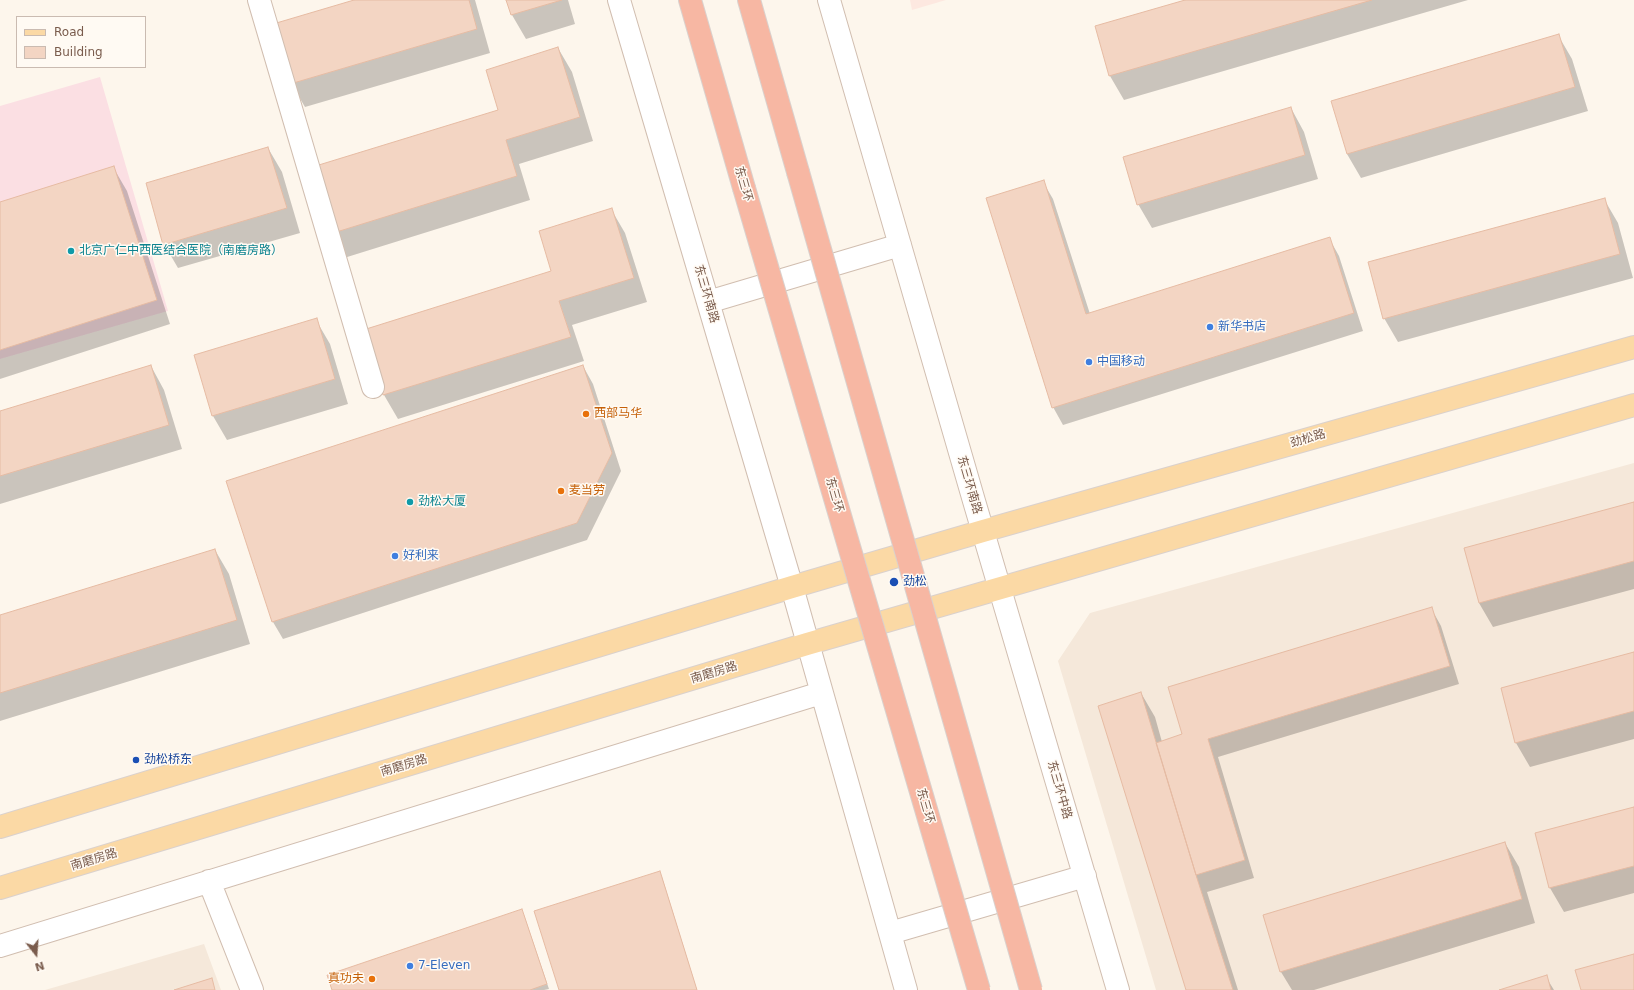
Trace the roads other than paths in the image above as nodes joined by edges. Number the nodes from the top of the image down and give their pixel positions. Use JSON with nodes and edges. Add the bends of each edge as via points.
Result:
{"nodes":[{"id":1,"x":259,"y":0,"type":"edge"},
{"id":2,"x":619,"y":0,"type":"edge"},
{"id":3,"x":690,"y":0,"type":"edge"},
{"id":4,"x":749,"y":0,"type":"edge"},
{"id":5,"x":829,"y":0,"type":"edge"},
{"id":6,"x":900,"y":245,"type":"junction"},
{"id":7,"x":708,"y":302,"type":"junction"},
{"id":8,"x":1634,"y":347,"type":"edge"},
{"id":9,"x":373,"y":387,"type":"dead end"},
{"id":10,"x":1634,"y":405,"type":"edge"},
{"id":11,"x":983,"y":531,"type":"junction"},
{"id":12,"x":792,"y":587,"type":"junction"},
{"id":13,"x":1000,"y":589,"type":"junction"},
{"id":14,"x":807,"y":644,"type":"junction"},
{"id":15,"x":821,"y":693,"type":"junction"},
{"id":16,"x":0,"y":827,"type":"edge"},
{"id":17,"x":1085,"y":876,"type":"junction"},
{"id":18,"x":209,"y":881,"type":"junction"},
{"id":19,"x":0,"y":888,"type":"edge"},
{"id":20,"x":890,"y":933,"type":"junction"},
{"id":21,"x":0,"y":946,"type":"edge"},
{"id":22,"x":252,"y":990,"type":"edge"},
{"id":23,"x":906,"y":990,"type":"edge"},
{"id":24,"x":979,"y":990,"type":"edge"},
{"id":25,"x":1031,"y":990,"type":"edge"},
{"id":26,"x":1118,"y":990,"type":"edge"}],
"edges":[{"from":1,"to":9,"type":"street"},
{"from":2,"to":7,"type":"street","name":"东三环南路"},
{"from":3,"to":24,"type":"highway","name":"东三环","bridge":true},
{"from":4,"to":25,"type":"highway","bridge":true},
{"from":5,"to":6,"type":"street","name":"东三环南路"},
{"from":6,"to":7,"type":"street"},
{"from":6,"to":11,"type":"street","name":"东三环南路"},
{"from":7,"to":12,"type":"street","name":"东三环南路"},
{"from":8,"to":11,"type":"main road","name":"劲松路"},
{"from":10,"to":13,"type":"main road"},
{"from":11,"to":12,"type":"main road","name":"劲松路"},
{"from":11,"to":13,"type":"street","name":"东三环南路"},
{"from":12,"to":14,"type":"street","name":"东三环南路"},
{"from":12,"to":16,"type":"main road"},
{"from":13,"to":14,"type":"main road","name":"南磨房路"},
{"from":13,"to":17,"type":"street","name":"东三环中路"},
{"from":14,"to":15,"type":"street"},
{"from":14,"to":19,"type":"main road","name":"南磨房路"},
{"from":15,"to":18,"type":"street"},
{"from":15,"to":20,"type":"street"},
{"from":17,"to":20,"type":"street"},
{"from":17,"to":26,"type":"street","name":"东三环中路"},
{"from":18,"to":21,"type":"street"},
{"from":18,"to":22,"type":"street"},
{"from":20,"to":23,"type":"street"}]}
